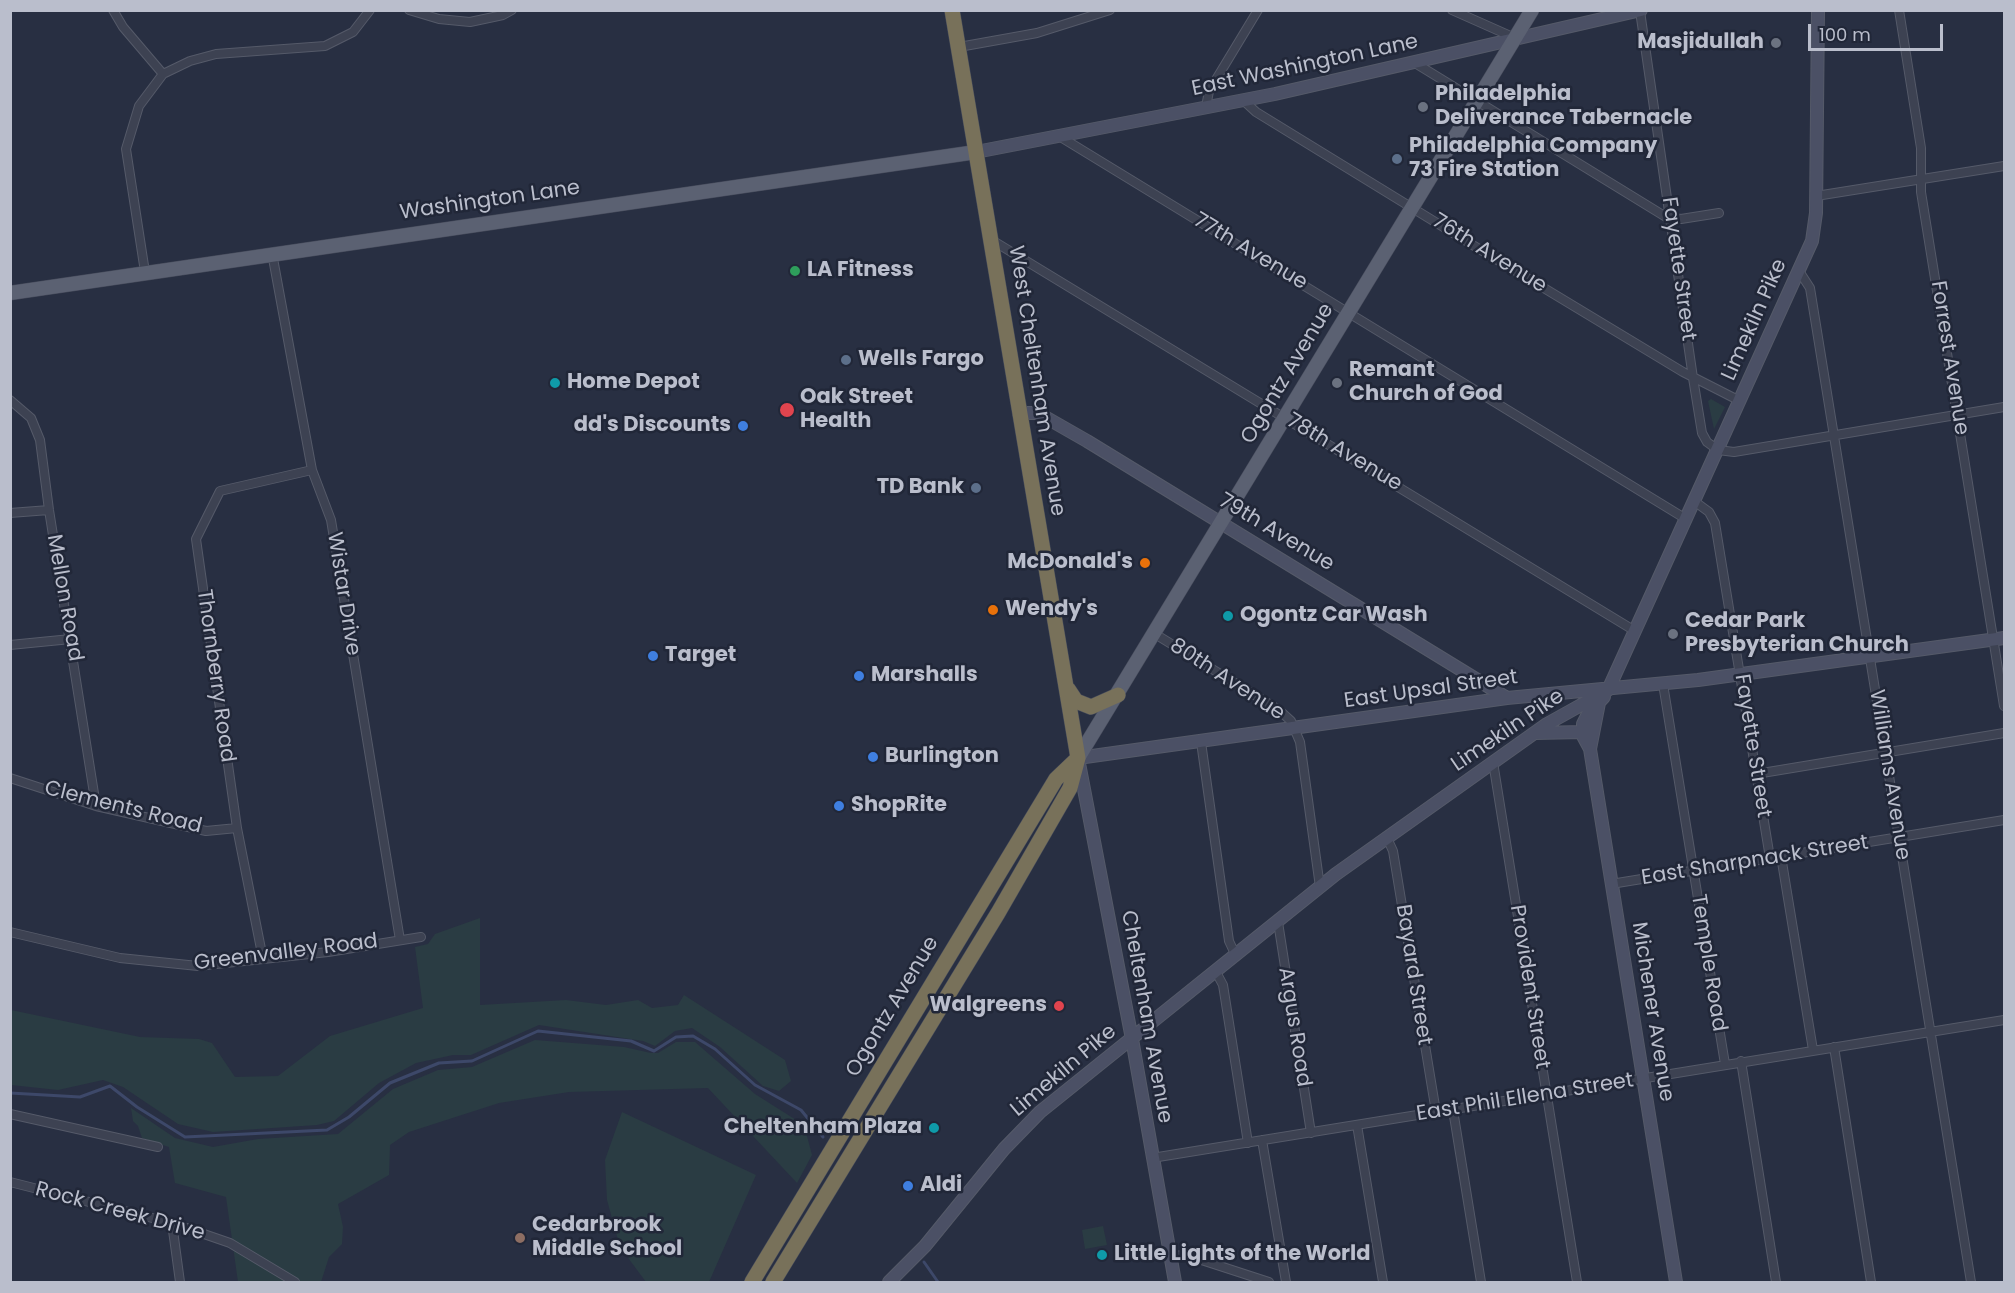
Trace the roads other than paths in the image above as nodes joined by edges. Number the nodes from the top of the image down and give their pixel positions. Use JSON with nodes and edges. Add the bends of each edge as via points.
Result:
{"nodes":[{"id":1,"x":113,"y":10,"type":"edge"},
{"id":2,"x":370,"y":10,"type":"edge"},
{"id":3,"x":409,"y":10,"type":"edge"},
{"id":4,"x":512,"y":10,"type":"edge"},
{"id":5,"x":952,"y":10,"type":"edge"},
{"id":6,"x":1110,"y":10,"type":"edge"},
{"id":7,"x":1258,"y":10,"type":"edge"},
{"id":8,"x":1452,"y":10,"type":"edge"},
{"id":9,"x":1532,"y":10,"type":"edge"},
{"id":10,"x":1818,"y":10,"type":"edge"},
{"id":11,"x":1899,"y":10,"type":"edge"},
{"id":12,"x":1641,"y":11,"type":"edge"},
{"id":13,"x":1515,"y":39,"type":"junction"},
{"id":14,"x":958,"y":47,"type":"junction"},
{"id":15,"x":1415,"y":63,"type":"junction"},
{"id":16,"x":163,"y":74,"type":"junction"},
{"id":17,"x":1243,"y":100,"type":"junction"},
{"id":18,"x":1477,"y":102,"type":"junction"},
{"id":19,"x":1206,"y":107,"type":"junction"},
{"id":20,"x":1059,"y":136,"type":"junction"},
{"id":21,"x":976,"y":152,"type":"junction"},
{"id":22,"x":2004,"y":166,"type":"edge"},
{"id":23,"x":1921,"y":180,"type":"junction"},
{"id":24,"x":1816,"y":196,"type":"junction"},
{"id":25,"x":1414,"y":208,"type":"junction"},
{"id":26,"x":1719,"y":213,"type":"dead end"},
{"id":27,"x":1671,"y":219,"type":"junction"},
{"id":28,"x":990,"y":239,"type":"junction"},
{"id":29,"x":272,"y":253,"type":"junction"},
{"id":30,"x":1799,"y":271,"type":"junction"},
{"id":31,"x":145,"y":272,"type":"junction"},
{"id":32,"x":10,"y":293,"type":"edge"},
{"id":33,"x":1350,"y":312,"type":"junction"},
{"id":34,"x":1693,"y":378,"type":"junction"},
{"id":35,"x":10,"y":400,"type":"edge"},
{"id":36,"x":1740,"y":401,"type":"junction"},
{"id":37,"x":2004,"y":407,"type":"edge"},
{"id":38,"x":1019,"y":413,"type":"junction"},
{"id":39,"x":1957,"y":415,"type":"junction"},
{"id":40,"x":1286,"y":417,"type":"junction"},
{"id":41,"x":1834,"y":436,"type":"junction"},
{"id":42,"x":1718,"y":450,"type":"junction"},
{"id":43,"x":312,"y":470,"type":"junction"},
{"id":44,"x":1694,"y":501,"type":"junction"},
{"id":45,"x":49,"y":510,"type":"junction"},
{"id":46,"x":10,"y":513,"type":"edge"},
{"id":47,"x":1686,"y":519,"type":"junction"},
{"id":48,"x":1222,"y":523,"type":"junction"},
{"id":49,"x":1635,"y":631,"type":"junction"},
{"id":50,"x":1155,"y":634,"type":"junction"},
{"id":51,"x":72,"y":639,"type":"junction"},
{"id":52,"x":1999,"y":639,"type":"edge"},
{"id":53,"x":10,"y":645,"type":"edge"},
{"id":54,"x":1869,"y":657,"type":"junction"},
{"id":55,"x":1740,"y":674,"type":"junction"},
{"id":56,"x":1663,"y":684,"type":"junction"},
{"id":57,"x":1066,"y":687,"type":"junction"},
{"id":58,"x":1608,"y":690,"type":"junction"},
{"id":59,"x":1118,"y":695,"type":"junction"},
{"id":60,"x":1507,"y":698,"type":"junction"},
{"id":61,"x":1599,"y":703,"type":"junction"},
{"id":62,"x":2004,"y":706,"type":"edge"},
{"id":63,"x":1295,"y":729,"type":"junction"},
{"id":64,"x":1583,"y":732,"type":"junction"},
{"id":65,"x":1535,"y":733,"type":"junction"},
{"id":66,"x":2004,"y":733,"type":"edge"},
{"id":67,"x":1201,"y":742,"type":"junction"},
{"id":68,"x":1590,"y":749,"type":"junction"},
{"id":69,"x":1885,"y":752,"type":"junction"},
{"id":70,"x":1078,"y":758,"type":"junction"},
{"id":71,"x":1493,"y":762,"type":"junction"},
{"id":72,"x":1756,"y":774,"type":"junction"},
{"id":73,"x":10,"y":778,"type":"edge"},
{"id":74,"x":96,"y":806,"type":"junction"},
{"id":75,"x":2004,"y":820,"type":"edge"},
{"id":76,"x":237,"y":828,"type":"junction"},
{"id":77,"x":1899,"y":837,"type":"junction"},
{"id":78,"x":1387,"y":838,"type":"junction"},
{"id":79,"x":1781,"y":856,"type":"junction"},
{"id":80,"x":1770,"y":858,"type":"junction"},
{"id":81,"x":1693,"y":871,"type":"junction"},
{"id":82,"x":1611,"y":884,"type":"junction"},
{"id":83,"x":1320,"y":887,"type":"junction"},
{"id":84,"x":1278,"y":922,"type":"junction"},
{"id":85,"x":10,"y":932,"type":"edge"},
{"id":86,"x":421,"y":938,"type":"dead end"},
{"id":87,"x":400,"y":939,"type":"junction"},
{"id":88,"x":1236,"y":956,"type":"junction"},
{"id":89,"x":263,"y":959,"type":"junction"},
{"id":90,"x":1216,"y":972,"type":"junction"},
{"id":91,"x":2004,"y":1020,"type":"edge"},
{"id":92,"x":1930,"y":1032,"type":"junction"},
{"id":93,"x":1132,"y":1039,"type":"junction"},
{"id":94,"x":1834,"y":1047,"type":"junction"},
{"id":95,"x":1813,"y":1050,"type":"junction"},
{"id":96,"x":1741,"y":1061,"type":"junction"},
{"id":97,"x":1725,"y":1064,"type":"junction"},
{"id":98,"x":1643,"y":1079,"type":"junction"},
{"id":99,"x":1546,"y":1094,"type":"junction"},
{"id":100,"x":1453,"y":1110,"type":"junction"},
{"id":101,"x":1436,"y":1112,"type":"junction"},
{"id":102,"x":10,"y":1114,"type":"edge"},
{"id":103,"x":1357,"y":1125,"type":"junction"},
{"id":104,"x":1311,"y":1132,"type":"junction"},
{"id":105,"x":1262,"y":1140,"type":"junction"},
{"id":106,"x":1248,"y":1143,"type":"junction"},
{"id":107,"x":158,"y":1147,"type":"dead end"},
{"id":108,"x":1152,"y":1158,"type":"junction"},
{"id":109,"x":10,"y":1182,"type":"edge"},
{"id":110,"x":172,"y":1223,"type":"junction"},
{"id":111,"x":1170,"y":1256,"type":"junction"},
{"id":112,"x":180,"y":1282,"type":"edge"},
{"id":113,"x":295,"y":1282,"type":"edge"},
{"id":114,"x":752,"y":1282,"type":"edge"},
{"id":115,"x":773,"y":1282,"type":"edge"},
{"id":116,"x":889,"y":1282,"type":"edge"},
{"id":117,"x":1175,"y":1282,"type":"edge"},
{"id":118,"x":1269,"y":1282,"type":"edge"},
{"id":119,"x":1286,"y":1282,"type":"edge"},
{"id":120,"x":1383,"y":1282,"type":"edge"},
{"id":121,"x":1481,"y":1282,"type":"edge"},
{"id":122,"x":1577,"y":1282,"type":"edge"},
{"id":123,"x":1676,"y":1282,"type":"edge"},
{"id":124,"x":1776,"y":1282,"type":"edge"},
{"id":125,"x":1871,"y":1282,"type":"edge"},
{"id":126,"x":1971,"y":1282,"type":"edge"}],
"edges":[{"from":1,"to":16,"type":"street"},
{"from":2,"to":16,"type":"street","via":[[353,32],[325,46],[216,54]]},
{"from":3,"to":4,"type":"street","via":[[439,19],[470,22]]},
{"from":5,"to":14,"type":"highway","name":"West Cheltenham Avenue"},
{"from":6,"to":14,"type":"street","via":[[1037,33]]},
{"from":7,"to":19,"type":"street","via":[[1209,91]]},
{"from":8,"to":13,"type":"street"},
{"from":9,"to":13,"type":"main road","name":"Ogontz Avenue"},
{"from":10,"to":24,"type":"street","name":"Limekiln Pike"},
{"from":11,"to":23,"type":"street","name":"Forrest Avenue","via":[[1921,147]]},
{"from":12,"to":13,"type":"street","name":"East Washington Lane"},
{"from":12,"to":27,"type":"street","name":"Fayette Street"},
{"from":13,"to":15,"type":"street","name":"East Washington Lane"},
{"from":13,"to":18,"type":"main road","name":"Ogontz Avenue"},
{"from":14,"to":21,"type":"highway","name":"West Cheltenham Avenue"},
{"from":15,"to":17,"type":"street","name":"East Washington Lane"},
{"from":15,"to":18,"type":"street"},
{"from":16,"to":31,"type":"street","via":[[139,106],[126,149]]},
{"from":17,"to":19,"type":"street","name":"East Washington Lane"},
{"from":17,"to":25,"type":"street","name":"76th Avenue","via":[[1256,112]]},
{"from":18,"to":25,"type":"main road","name":"Ogontz Avenue"},
{"from":18,"to":27,"type":"street"},
{"from":19,"to":20,"type":"street","name":"East Washington Lane"},
{"from":20,"to":21,"type":"street","name":"East Washington Lane"},
{"from":20,"to":33,"type":"street","name":"77th Avenue"},
{"from":21,"to":28,"type":"highway","name":"West Cheltenham Avenue"},
{"from":21,"to":29,"type":"main road","name":"Washington Lane"},
{"from":22,"to":23,"type":"street"},
{"from":23,"to":24,"type":"street"},
{"from":23,"to":39,"type":"street","name":"Forrest Avenue"},
{"from":24,"to":30,"type":"street","name":"Limekiln Pike","via":[[1814,235]]},
{"from":25,"to":33,"type":"main road","name":"Ogontz Avenue"},
{"from":25,"to":34,"type":"street","name":"76th Avenue"},
{"from":26,"to":27,"type":"street"},
{"from":27,"to":34,"type":"street","name":"Fayette Street"},
{"from":28,"to":38,"type":"highway","name":"West Cheltenham Avenue"},
{"from":28,"to":40,"type":"street","name":"78th Avenue"},
{"from":29,"to":31,"type":"main road","name":"Washington Lane"},
{"from":29,"to":43,"type":"street","name":"Wistar Drive"},
{"from":30,"to":36,"type":"street","name":"Limekiln Pike"},
{"from":30,"to":41,"type":"street","name":"Williams Avenue","via":[[1810,288]]},
{"from":31,"to":32,"type":"main road","name":"Washington Lane"},
{"from":33,"to":40,"type":"main road","name":"Ogontz Avenue"},
{"from":33,"to":47,"type":"street","name":"77th Avenue"},
{"from":34,"to":36,"type":"street","name":"76th Avenue"},
{"from":34,"to":42,"type":"street","name":"Fayette Street","via":[[1704,437]]},
{"from":35,"to":45,"type":"street","name":"Mellon Road","via":[[36,426]]},
{"from":36,"to":42,"type":"street","name":"Limekiln Pike"},
{"from":37,"to":39,"type":"street"},
{"from":38,"to":48,"type":"street","name":"79th Avenue","via":[[1038,413]]},
{"from":38,"to":57,"type":"highway","name":"West Cheltenham Avenue"},
{"from":39,"to":41,"type":"street"},
{"from":39,"to":52,"type":"street","name":"Forrest Avenue"},
{"from":40,"to":48,"type":"main road","name":"Ogontz Avenue"},
{"from":40,"to":49,"type":"street","name":"78th Avenue"},
{"from":41,"to":42,"type":"street","via":[[1734,452]]},
{"from":41,"to":54,"type":"street","name":"Williams Avenue"},
{"from":42,"to":44,"type":"street","name":"Limekiln Pike"},
{"from":43,"to":76,"type":"street","name":"Thornberry Road","via":[[220,491],[196,539]]},
{"from":43,"to":87,"type":"street","name":"Wistar Drive","via":[[331,520]]},
{"from":44,"to":47,"type":"street","name":"Limekiln Pike"},
{"from":44,"to":55,"type":"street","name":"Fayette Street","via":[[1709,512],[1714,523]]},
{"from":45,"to":46,"type":"street"},
{"from":45,"to":51,"type":"street","name":"Mellon Road"},
{"from":47,"to":49,"type":"street","name":"Limekiln Pike"},
{"from":48,"to":50,"type":"main road","name":"Ogontz Avenue"},
{"from":48,"to":60,"type":"street","name":"79th Avenue"},
{"from":49,"to":58,"type":"street","name":"Limekiln Pike"},
{"from":50,"to":59,"type":"main road","name":"Ogontz Avenue"},
{"from":50,"to":63,"type":"street","name":"80th Avenue","via":[[1279,710]]},
{"from":51,"to":53,"type":"street"},
{"from":51,"to":74,"type":"street","name":"Mellon Road"},
{"from":52,"to":54,"type":"street","name":"East Upsal Street"},
{"from":52,"to":62,"type":"street","name":"Forrest Avenue"},
{"from":54,"to":55,"type":"street","name":"East Upsal Street"},
{"from":54,"to":69,"type":"street","name":"Williams Avenue"},
{"from":55,"to":56,"type":"street","name":"East Upsal Street"},
{"from":55,"to":72,"type":"street","name":"Fayette Street"},
{"from":56,"to":58,"type":"street","name":"East Upsal Street"},
{"from":56,"to":81,"type":"street","name":"Temple Road"},
{"from":57,"to":59,"type":"highway","via":[[1076,700],[1091,707]]},
{"from":57,"to":70,"type":"highway","name":"West Cheltenham Avenue"},
{"from":58,"to":60,"type":"street","name":"East Upsal Street"},
{"from":58,"to":61,"type":"street","name":"Michener Avenue"},
{"from":58,"to":65,"type":"street","name":"Limekiln Pike"},
{"from":59,"to":70,"type":"main road","name":"Ogontz Avenue"},
{"from":60,"to":63,"type":"street","name":"East Upsal Street"},
{"from":61,"to":64,"type":"street","name":"Michener Avenue","via":[[1588,714]]},
{"from":61,"to":68,"type":"street","name":"Michener Avenue"},
{"from":63,"to":67,"type":"street","name":"East Upsal Street"},
{"from":63,"to":83,"type":"street"},
{"from":64,"to":65,"type":"street"},
{"from":64,"to":68,"type":"street","name":"Michener Avenue"},
{"from":65,"to":71,"type":"street","name":"Limekiln Pike"},
{"from":66,"to":69,"type":"street"},
{"from":67,"to":70,"type":"street","name":"East Upsal Street"},
{"from":67,"to":88,"type":"street","via":[[1229,941]]},
{"from":68,"to":82,"type":"street","name":"Michener Avenue"},
{"from":69,"to":72,"type":"street"},
{"from":69,"to":77,"type":"street","name":"Williams Avenue"},
{"from":70,"to":93,"type":"street","name":"Cheltenham Avenue"},
{"from":70,"to":114,"type":"highway","name":"Ogontz Avenue","via":[[1056,779]]},
{"from":70,"to":115,"type":"highway","name":"Ogontz Avenue","via":[[1070,788],[998,913]]},
{"from":71,"to":78,"type":"street","name":"Limekiln Pike"},
{"from":71,"to":99,"type":"street","name":"Provident Street"},
{"from":72,"to":80,"type":"street","name":"Fayette Street"},
{"from":73,"to":74,"type":"street","name":"Clements Road"},
{"from":74,"to":76,"type":"street","name":"Clements Road","via":[[206,831]]},
{"from":75,"to":77,"type":"street","name":"East Sharpnack Street"},
{"from":76,"to":89,"type":"street","name":"Thornberry Road"},
{"from":77,"to":79,"type":"street","name":"East Sharpnack Street"},
{"from":77,"to":92,"type":"street","name":"Williams Avenue"},
{"from":78,"to":83,"type":"street","name":"Limekiln Pike"},
{"from":78,"to":101,"type":"street","name":"Bayard Street","via":[[1393,850]]},
{"from":79,"to":80,"type":"street","name":"East Sharpnack Street"},
{"from":79,"to":95,"type":"street"},
{"from":80,"to":81,"type":"street","name":"East Sharpnack Street"},
{"from":81,"to":82,"type":"street","name":"East Sharpnack Street"},
{"from":81,"to":97,"type":"street","name":"Temple Road"},
{"from":82,"to":98,"type":"street","name":"Michener Avenue"},
{"from":83,"to":84,"type":"street","name":"Limekiln Pike"},
{"from":84,"to":88,"type":"street","name":"Limekiln Pike"},
{"from":84,"to":104,"type":"street","name":"Argus Road"},
{"from":85,"to":89,"type":"street","name":"Greenvalley Road","via":[[145,962],[198,966]]},
{"from":86,"to":87,"type":"street","name":"Greenvalley Road"},
{"from":87,"to":89,"type":"street","name":"Greenvalley Road"},
{"from":88,"to":90,"type":"street","name":"Limekiln Pike"},
{"from":90,"to":93,"type":"street","name":"Limekiln Pike"},
{"from":90,"to":106,"type":"street","via":[[1223,985]]},
{"from":91,"to":92,"type":"street","name":"East Phil Ellena Street"},
{"from":92,"to":94,"type":"street","name":"East Phil Ellena Street"},
{"from":92,"to":126,"type":"street","name":"Williams Avenue"},
{"from":93,"to":108,"type":"street","name":"Cheltenham Avenue"},
{"from":93,"to":116,"type":"street","name":"Limekiln Pike","via":[[1024,1128]]},
{"from":94,"to":95,"type":"street","name":"East Phil Ellena Street"},
{"from":94,"to":125,"type":"street"},
{"from":95,"to":96,"type":"street","name":"East Phil Ellena Street"},
{"from":96,"to":97,"type":"street","name":"East Phil Ellena Street"},
{"from":96,"to":124,"type":"street"},
{"from":97,"to":98,"type":"street","name":"East Phil Ellena Street"},
{"from":98,"to":99,"type":"street","name":"East Phil Ellena Street"},
{"from":98,"to":123,"type":"street","name":"Michener Avenue"},
{"from":99,"to":100,"type":"street","name":"East Phil Ellena Street"},
{"from":99,"to":122,"type":"street","name":"Provident Street"},
{"from":100,"to":101,"type":"street","name":"East Phil Ellena Street"},
{"from":100,"to":121,"type":"street"},
{"from":101,"to":103,"type":"street","name":"East Phil Ellena Street"},
{"from":102,"to":107,"type":"street"},
{"from":103,"to":104,"type":"street","name":"East Phil Ellena Street"},
{"from":103,"to":120,"type":"street"},
{"from":104,"to":105,"type":"street","name":"East Phil Ellena Street"},
{"from":105,"to":106,"type":"street","name":"East Phil Ellena Street"},
{"from":105,"to":119,"type":"street"},
{"from":106,"to":108,"type":"street","name":"East Phil Ellena Street"},
{"from":108,"to":111,"type":"street","name":"Cheltenham Avenue"},
{"from":109,"to":110,"type":"street","name":"Rock Creek Drive"},
{"from":110,"to":112,"type":"street"},
{"from":110,"to":113,"type":"street","name":"Rock Creek Drive","via":[[230,1243]]},
{"from":111,"to":117,"type":"street","name":"Cheltenham Avenue"},
{"from":111,"to":118,"type":"street","via":[[1186,1255]]}]}
